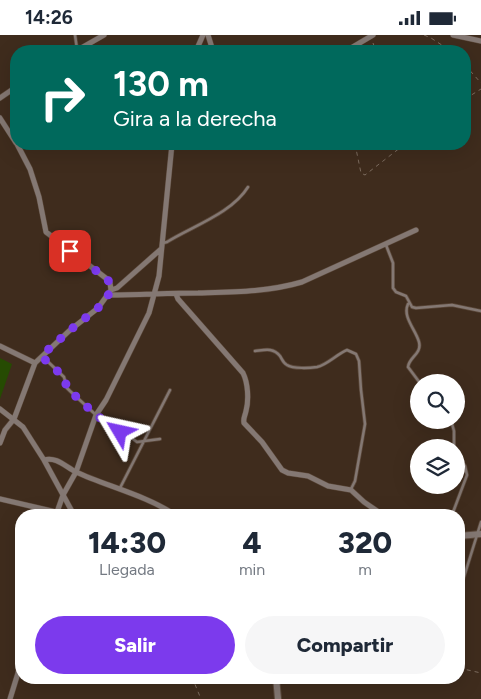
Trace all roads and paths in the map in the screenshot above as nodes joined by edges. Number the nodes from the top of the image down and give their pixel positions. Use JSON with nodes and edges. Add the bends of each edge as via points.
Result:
{"nodes":[{"id":1,"x":104,"y":35,"type":"edge"},
{"id":2,"x":424,"y":35,"type":"edge"},
{"id":3,"x":454,"y":35,"type":"edge"},
{"id":4,"x":372,"y":36,"type":"edge"},
{"id":5,"x":481,"y":41,"type":"edge"},
{"id":6,"x":87,"y":45,"type":"edge"},
{"id":7,"x":356,"y":45,"type":"edge"},
{"id":8,"x":442,"y":45,"type":"edge"},
{"id":9,"x":471,"y":72,"type":"edge"},
{"id":10,"x":481,"y":83,"type":"edge"},
{"id":11,"x":0,"y":118,"type":"edge"},
{"id":12,"x":10,"y":134,"type":"edge"},
{"id":13,"x":20,"y":150,"type":"edge"},
{"id":14,"x":171,"y":150,"type":"edge"},
{"id":15,"x":356,"y":150,"type":"edge"},
{"id":16,"x":397,"y":150,"type":"edge"},
{"id":17,"x":248,"y":187,"type":"dead end"},
{"id":18,"x":416,"y":230,"type":"dead end"},
{"id":19,"x":162,"y":242,"type":"junction"},
{"id":20,"x":386,"y":245,"type":"junction"},
{"id":21,"x":161,"y":249,"type":"junction"},
{"id":22,"x":110,"y":293,"type":"junction"},
{"id":23,"x":176,"y":294,"type":"junction"},
{"id":24,"x":155,"y":295,"type":"junction"},
{"id":25,"x":408,"y":304,"type":"junction"},
{"id":26,"x":481,"y":311,"type":"edge"},
{"id":27,"x":0,"y":346,"type":"edge"},
{"id":28,"x":255,"y":351,"type":"dead end"},
{"id":29,"x":41,"y":356,"type":"junction"},
{"id":30,"x":35,"y":363,"type":"junction"},
{"id":31,"x":413,"y":374,"type":"edge"},
{"id":32,"x":170,"y":390,"type":"dead end"},
{"id":33,"x":0,"y":409,"type":"edge"},
{"id":34,"x":96,"y":415,"type":"junction"},
{"id":35,"x":14,"y":419,"type":"junction"},
{"id":36,"x":160,"y":439,"type":"dead end"},
{"id":37,"x":0,"y":443,"type":"edge"},
{"id":38,"x":143,"y":443,"type":"junction"},
{"id":39,"x":44,"y":460,"type":"junction"},
{"id":40,"x":76,"y":472,"type":"junction"},
{"id":41,"x":120,"y":490,"type":"junction"},
{"id":42,"x":351,"y":490,"type":"junction"},
{"id":43,"x":459,"y":494,"type":"edge"},
{"id":44,"x":63,"y":495,"type":"junction"},
{"id":45,"x":0,"y":499,"type":"edge"},
{"id":46,"x":37,"y":509,"type":"edge"},
{"id":47,"x":58,"y":509,"type":"edge"},
{"id":48,"x":71,"y":509,"type":"edge"},
{"id":49,"x":164,"y":509,"type":"edge"},
{"id":50,"x":374,"y":509,"type":"edge"},
{"id":51,"x":454,"y":509,"type":"edge"},
{"id":52,"x":481,"y":522,"type":"edge"},
{"id":53,"x":479,"y":534,"type":"edge"},
{"id":54,"x":465,"y":536,"type":"edge"},
{"id":55,"x":465,"y":575,"type":"edge"},
{"id":56,"x":465,"y":669,"type":"edge"},
{"id":57,"x":481,"y":673,"type":"edge"},
{"id":58,"x":15,"y":683,"type":"edge"},
{"id":59,"x":195,"y":684,"type":"edge"},
{"id":60,"x":277,"y":684,"type":"edge"},
{"id":61,"x":10,"y":699,"type":"edge"},
{"id":62,"x":201,"y":699,"type":"edge"},
{"id":63,"x":278,"y":699,"type":"edge"}],
"edges":[{"from":1,"to":6,"type":"street"},
{"from":2,"to":8,"type":"path"},
{"from":3,"to":5,"type":"street"},
{"from":4,"to":7,"type":"street"},
{"from":9,"to":10,"type":"path"},
{"from":11,"to":12,"type":"street"},
{"from":13,"to":22,"type":"street","via":[[39,197],[46,232],[107,279]]},
{"from":14,"to":19,"type":"street"},
{"from":15,"to":16,"type":"path","via":[[361,173],[366,175]]},
{"from":17,"to":19,"type":"lane","via":[[227,209]]},
{"from":18,"to":20,"type":"street"},
{"from":19,"to":21,"type":"street"},
{"from":20,"to":23,"type":"street","via":[[285,287]]},
{"from":20,"to":25,"type":"lane","via":[[392,263],[393,288],[406,296]]},
{"from":21,"to":22,"type":"street"},
{"from":21,"to":24,"type":"street"},
{"from":22,"to":24,"type":"street"},
{"from":22,"to":29,"type":"street","via":[[98,308]]},
{"from":23,"to":24,"type":"street"},
{"from":23,"to":42,"type":"street","via":[[243,373],[247,385],[244,423],[279,468],[328,486]]},
{"from":24,"to":34,"type":"street","via":[[134,344]]},
{"from":25,"to":26,"type":"lane","via":[[414,308],[446,304]]},
{"from":25,"to":31,"type":"lane","via":[[408,316],[420,345],[409,361],[408,367]]},
{"from":27,"to":30,"type":"street"},
{"from":28,"to":42,"type":"lane","via":[[270,349],[290,367],[322,366],[348,350],[356,354],[365,425]]},
{"from":29,"to":30,"type":"street"},
{"from":29,"to":34,"type":"lane","via":[[64,377],[67,388]]},
{"from":30,"to":35,"type":"street"},
{"from":32,"to":38,"type":"lane"},
{"from":33,"to":35,"type":"street"},
{"from":34,"to":38,"type":"lane","via":[[115,430]]},
{"from":34,"to":40,"type":"street"},
{"from":35,"to":37,"type":"street"},
{"from":35,"to":39,"type":"street","via":[[23,427]]},
{"from":36,"to":38,"type":"lane"},
{"from":38,"to":41,"type":"lane"},
{"from":39,"to":40,"type":"street","via":[[54,459]]},
{"from":39,"to":44,"type":"street"},
{"from":40,"to":41,"type":"street"},
{"from":40,"to":44,"type":"street"},
{"from":41,"to":49,"type":"street"},
{"from":42,"to":50,"type":"street"},
{"from":43,"to":51,"type":"lane"},
{"from":44,"to":47,"type":"street"},
{"from":44,"to":48,"type":"street"},
{"from":45,"to":46,"type":"street"},
{"from":52,"to":53,"type":"lane"},
{"from":53,"to":54,"type":"street"},
{"from":53,"to":55,"type":"lane"},
{"from":56,"to":57,"type":"path"},
{"from":58,"to":61,"type":"street"},
{"from":59,"to":62,"type":"path"},
{"from":60,"to":63,"type":"street"}]}
